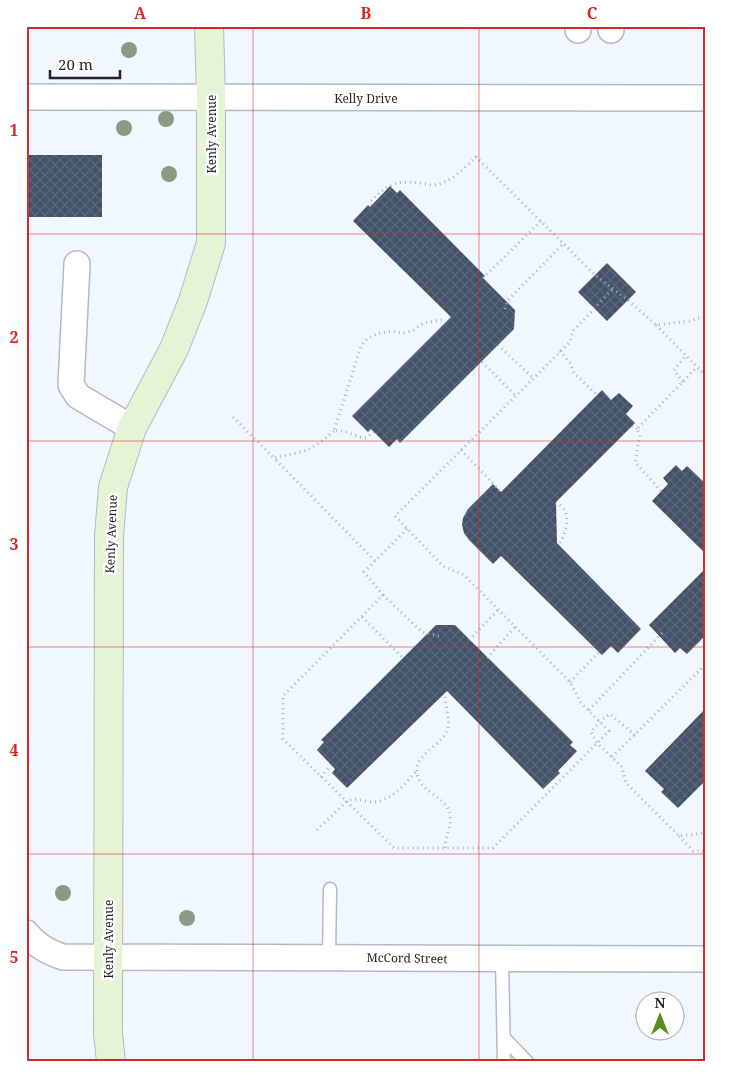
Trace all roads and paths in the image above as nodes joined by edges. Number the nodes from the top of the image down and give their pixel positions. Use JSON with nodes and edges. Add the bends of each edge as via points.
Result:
{"nodes":[{"id":1,"x":208,"y":26,"type":"edge"},
{"id":2,"x":26,"y":96,"type":"edge"},
{"id":3,"x":211,"y":98,"type":"junction"},
{"id":4,"x":706,"y":98,"type":"edge"},
{"id":5,"x":372,"y":205,"type":"dead end"},
{"id":6,"x":541,"y":221,"type":"junction"},
{"id":7,"x":563,"y":244,"type":"junction"},
{"id":8,"x":77,"y":264,"type":"dead end"},
{"id":9,"x":483,"y":278,"type":"dead end"},
{"id":10,"x":613,"y":289,"type":"junction"},
{"id":11,"x":505,"y":309,"type":"dead end"},
{"id":12,"x":706,"y":316,"type":"edge"},
{"id":13,"x":445,"y":319,"type":"dead end"},
{"id":14,"x":656,"y":326,"type":"junction"},
{"id":15,"x":498,"y":345,"type":"dead end"},
{"id":16,"x":560,"y":351,"type":"junction"},
{"id":17,"x":686,"y":356,"type":"junction"},
{"id":18,"x":482,"y":362,"type":"dead end"},
{"id":19,"x":697,"y":367,"type":"junction"},
{"id":20,"x":706,"y":376,"type":"edge"},
{"id":21,"x":532,"y":378,"type":"junction"},
{"id":22,"x":683,"y":382,"type":"junction"},
{"id":23,"x":597,"y":395,"type":"dead end"},
{"id":24,"x":516,"y":396,"type":"junction"},
{"id":25,"x":233,"y":417,"type":"dead end"},
{"id":26,"x":632,"y":426,"type":"dead end"},
{"id":27,"x":132,"y":428,"type":"junction"},
{"id":28,"x":637,"y":429,"type":"junction"},
{"id":29,"x":334,"y":431,"type":"junction"},
{"id":30,"x":374,"y":432,"type":"dead end"},
{"id":31,"x":461,"y":450,"type":"junction"},
{"id":32,"x":274,"y":458,"type":"junction"},
{"id":33,"x":661,"y":491,"type":"dead end"},
{"id":34,"x":501,"y":492,"type":"dead end"},
{"id":35,"x":556,"y":502,"type":"dead end"},
{"id":36,"x":407,"y":529,"type":"junction"},
{"id":37,"x":559,"y":544,"type":"dead end"},
{"id":38,"x":375,"y":561,"type":"junction"},
{"id":39,"x":383,"y":595,"type":"junction"},
{"id":40,"x":498,"y":610,"type":"junction"},
{"id":41,"x":362,"y":616,"type":"junction"},
{"id":42,"x":515,"y":627,"type":"junction"},
{"id":43,"x":664,"y":631,"type":"dead end"},
{"id":44,"x":439,"y":636,"type":"dead end"},
{"id":45,"x":470,"y":640,"type":"dead end"},
{"id":46,"x":599,"y":652,"type":"dead end"},
{"id":47,"x":403,"y":658,"type":"dead end"},
{"id":48,"x":488,"y":658,"type":"dead end"},
{"id":49,"x":706,"y":664,"type":"edge"},
{"id":50,"x":570,"y":682,"type":"junction"},
{"id":51,"x":445,"y":697,"type":"dead end"},
{"id":52,"x":589,"y":710,"type":"junction"},
{"id":53,"x":600,"y":721,"type":"junction"},
{"id":54,"x":635,"y":735,"type":"junction"},
{"id":55,"x":597,"y":743,"type":"junction"},
{"id":56,"x":612,"y":757,"type":"junction"},
{"id":57,"x":331,"y":765,"type":"dead end"},
{"id":58,"x":417,"y":769,"type":"junction"},
{"id":59,"x":321,"y":777,"type":"junction"},
{"id":60,"x":346,"y":802,"type":"junction"},
{"id":61,"x":317,"y":830,"type":"dead end"},
{"id":62,"x":706,"y":833,"type":"edge"},
{"id":63,"x":679,"y":836,"type":"junction"},
{"id":64,"x":445,"y":848,"type":"junction"},
{"id":65,"x":706,"y":851,"type":"edge"},
{"id":66,"x":330,"y":889,"type":"dead end"},
{"id":67,"x":26,"y":933,"type":"edge"},
{"id":68,"x":108,"y":957,"type":"junction"},
{"id":69,"x":330,"y":958,"type":"junction"},
{"id":70,"x":502,"y":959,"type":"junction"},
{"id":71,"x":706,"y":959,"type":"edge"},
{"id":72,"x":504,"y":1038,"type":"junction"},
{"id":73,"x":110,"y":1062,"type":"edge"},
{"id":74,"x":504,"y":1062,"type":"edge"},
{"id":75,"x":527,"y":1062,"type":"edge"}],
"edges":[{"from":1,"to":3,"type":"street","name":"Kenly Avenue"},
{"from":2,"to":3,"type":"street","name":"Kelly Drive"},
{"from":3,"to":4,"type":"street","name":"Kelly Drive"},
{"from":3,"to":27,"type":"street","name":"Kenly Avenue","via":[[211,243],[174,350]]},
{"from":5,"to":6,"type":"path","via":[[370,202],[397,182],[433,185],[444,182],[476,157]]},
{"from":6,"to":7,"type":"path"},
{"from":6,"to":9,"type":"path"},
{"from":7,"to":10,"type":"path"},
{"from":7,"to":11,"type":"path","via":[[508,300]]},
{"from":8,"to":27,"type":"street","via":[[71,385],[78,396]]},
{"from":10,"to":14,"type":"path"},
{"from":10,"to":16,"type":"path","via":[[572,331],[570,342]]},
{"from":12,"to":14,"type":"path"},
{"from":13,"to":29,"type":"path","via":[[424,323],[412,331],[378,333],[367,339],[357,354]]},
{"from":14,"to":17,"type":"path"},
{"from":15,"to":21,"type":"path"},
{"from":16,"to":21,"type":"path"},
{"from":16,"to":23,"type":"path","via":[[574,373]]},
{"from":17,"to":19,"type":"path"},
{"from":17,"to":22,"type":"path","via":[[674,370]]},
{"from":18,"to":24,"type":"path"},
{"from":19,"to":20,"type":"path"},
{"from":19,"to":22,"type":"path"},
{"from":21,"to":24,"type":"path"},
{"from":22,"to":28,"type":"path"},
{"from":24,"to":31,"type":"path"},
{"from":25,"to":32,"type":"path"},
{"from":26,"to":28,"type":"path"},
{"from":27,"to":68,"type":"street","name":"Kenly Avenue","via":[[112,487],[109,536]]},
{"from":28,"to":33,"type":"path","via":[[640,435],[635,462]]},
{"from":29,"to":30,"type":"path","via":[[366,438]]},
{"from":29,"to":32,"type":"path","via":[[308,450]]},
{"from":31,"to":34,"type":"path"},
{"from":31,"to":36,"type":"path","via":[[395,516]]},
{"from":32,"to":38,"type":"path"},
{"from":35,"to":37,"type":"path","via":[[565,511],[566,518]]},
{"from":36,"to":38,"type":"path"},
{"from":36,"to":40,"type":"path","via":[[443,566],[464,575]]},
{"from":38,"to":39,"type":"path","via":[[364,572]]},
{"from":39,"to":41,"type":"path"},
{"from":39,"to":44,"type":"path","via":[[422,632]]},
{"from":40,"to":42,"type":"path"},
{"from":40,"to":45,"type":"path"},
{"from":41,"to":47,"type":"path"},
{"from":41,"to":59,"type":"path","via":[[283,696],[283,739]]},
{"from":42,"to":48,"type":"path"},
{"from":42,"to":50,"type":"path"},
{"from":43,"to":52,"type":"path"},
{"from":46,"to":50,"type":"path"},
{"from":49,"to":54,"type":"path"},
{"from":50,"to":52,"type":"path","via":[[581,703]]},
{"from":51,"to":58,"type":"path","via":[[446,733],[417,763]]},
{"from":52,"to":53,"type":"path"},
{"from":53,"to":54,"type":"path","via":[[610,714]]},
{"from":53,"to":55,"type":"path","via":[[590,732]]},
{"from":53,"to":55,"type":"path","via":[[609,731]]},
{"from":54,"to":56,"type":"path"},
{"from":55,"to":56,"type":"path"},
{"from":55,"to":64,"type":"path","via":[[493,848]]},
{"from":56,"to":63,"type":"path","via":[[622,767],[626,783]]},
{"from":57,"to":59,"type":"path"},
{"from":58,"to":60,"type":"path","via":[[394,794],[384,799],[374,802],[351,799]]},
{"from":58,"to":64,"type":"path","via":[[426,790],[446,805],[450,813]]},
{"from":59,"to":60,"type":"path"},
{"from":60,"to":61,"type":"path"},
{"from":60,"to":64,"type":"path","via":[[394,848]]},
{"from":62,"to":63,"type":"path"},
{"from":63,"to":65,"type":"path","via":[[693,851]]},
{"from":66,"to":69,"type":"lane"},
{"from":67,"to":68,"type":"street","name":"McCord Street","via":[[47,951],[63,957]]},
{"from":68,"to":69,"type":"street","name":"McCord Street"},
{"from":68,"to":73,"type":"street","name":"Kenly Avenue"},
{"from":69,"to":70,"type":"street","name":"McCord Street"},
{"from":70,"to":71,"type":"street","name":"McCord Street"},
{"from":70,"to":72,"type":"lane"},
{"from":72,"to":74,"type":"lane"},
{"from":72,"to":75,"type":"lane"}]}
